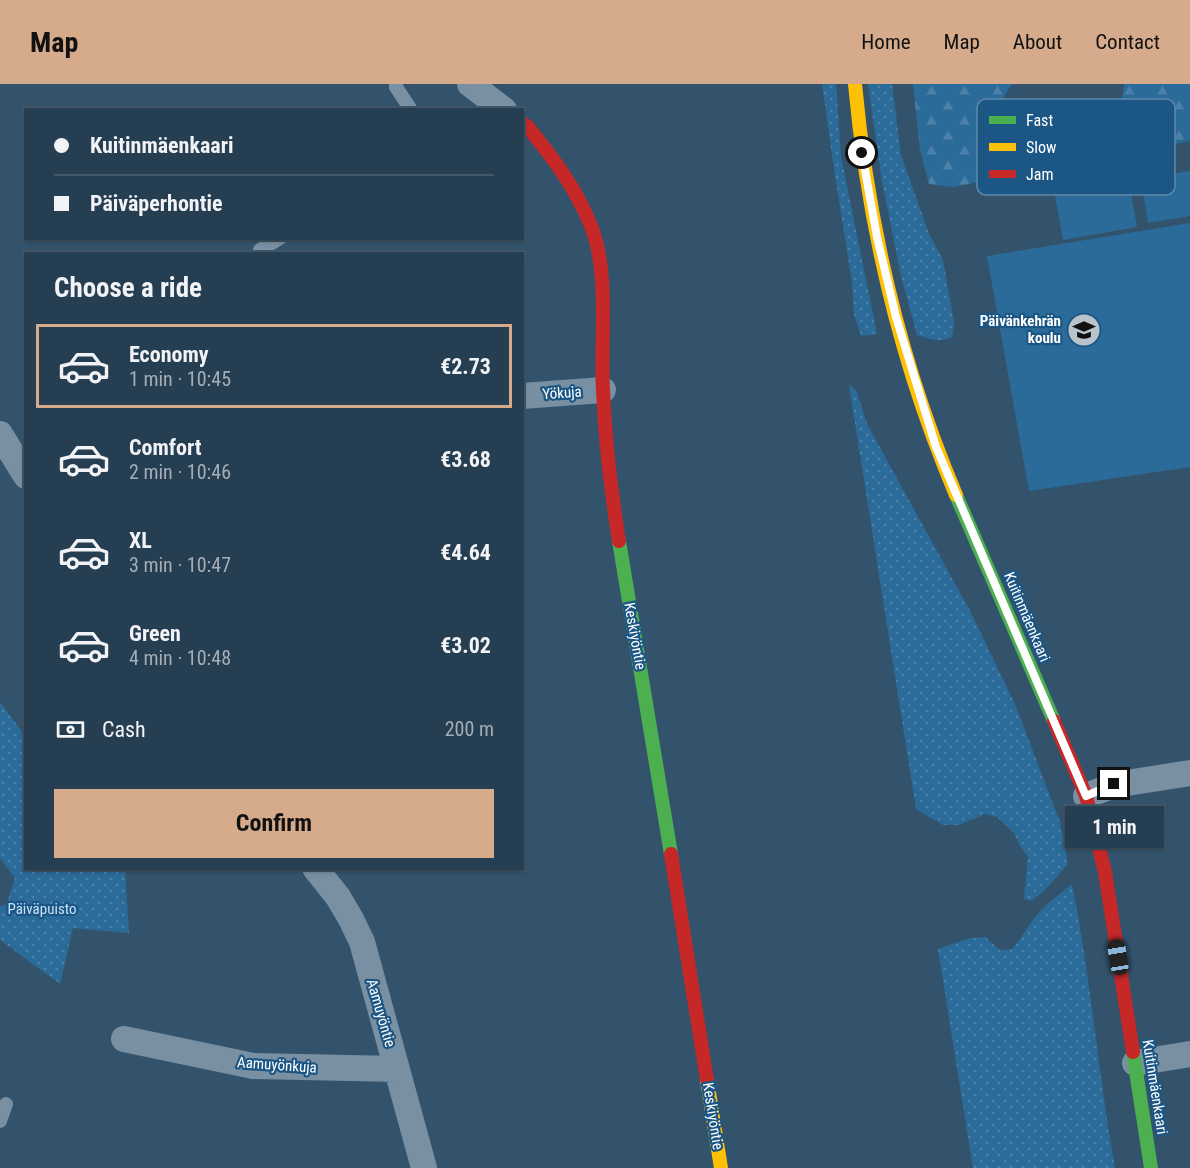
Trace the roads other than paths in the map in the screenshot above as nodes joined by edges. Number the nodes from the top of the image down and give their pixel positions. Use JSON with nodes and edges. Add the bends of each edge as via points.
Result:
{"nodes":[{"id":1,"x":396,"y":84,"type":"edge"},
{"id":2,"x":470,"y":84,"type":"edge"},
{"id":3,"x":855,"y":84,"type":"edge"},
{"id":4,"x":410,"y":108,"type":"edge"},
{"id":5,"x":501,"y":108,"type":"edge"},
{"id":6,"x":524,"y":124,"type":"edge"},
{"id":7,"x":277,"y":240,"type":"edge"},
{"id":8,"x":260,"y":250,"type":"dead end"},
{"id":9,"x":603,"y":390,"type":"junction"},
{"id":10,"x":524,"y":396,"type":"edge"},
{"id":11,"x":0,"y":434,"type":"edge"},
{"id":12,"x":24,"y":473,"type":"edge"},
{"id":13,"x":1190,"y":773,"type":"edge"},
{"id":14,"x":1086,"y":796,"type":"junction"},
{"id":15,"x":317,"y":870,"type":"edge"},
{"id":16,"x":124,"y":1039,"type":"dead end"},
{"id":17,"x":1190,"y":1054,"type":"edge"},
{"id":18,"x":1135,"y":1063,"type":"junction"},
{"id":19,"x":397,"y":1069,"type":"junction"},
{"id":20,"x":6,"y":1104,"type":"dead end"},
{"id":21,"x":0,"y":1121,"type":"edge"},
{"id":22,"x":424,"y":1168,"type":"edge"},
{"id":23,"x":721,"y":1168,"type":"edge"},
{"id":24,"x":1151,"y":1168,"type":"edge"}],
"edges":[{"from":1,"to":4,"type":"lane"},
{"from":2,"to":5,"type":"street"},
{"from":3,"to":14,"type":"street","name":"Kuitinmäenkaari","via":[[858,132],[877,237],[904,346],[936,447]]},
{"from":6,"to":9,"type":"street","name":"Keskiyöntie","via":[[560,167],[592,228],[602,290]]},
{"from":7,"to":8,"type":"lane"},
{"from":9,"to":10,"type":"street","name":"Yökuja"},
{"from":9,"to":23,"type":"street","name":"Keskiyöntie","via":[[613,506]]},
{"from":11,"to":12,"type":"street"},
{"from":13,"to":14,"type":"street","via":[[1114,784]]},
{"from":14,"to":18,"type":"street","name":"Kuitinmäenkaari","via":[[1105,872]]},
{"from":15,"to":19,"type":"street","name":"Aamuyöntie","via":[[338,897],[362,942]]},
{"from":16,"to":19,"type":"street","name":"Aamuyönkuja","via":[[253,1066]]},
{"from":17,"to":18,"type":"street"},
{"from":18,"to":24,"type":"street","name":"Kuitinmäenkaari"},
{"from":19,"to":22,"type":"street","name":"Aamuyöntie"},
{"from":20,"to":21,"type":"lane"}]}
